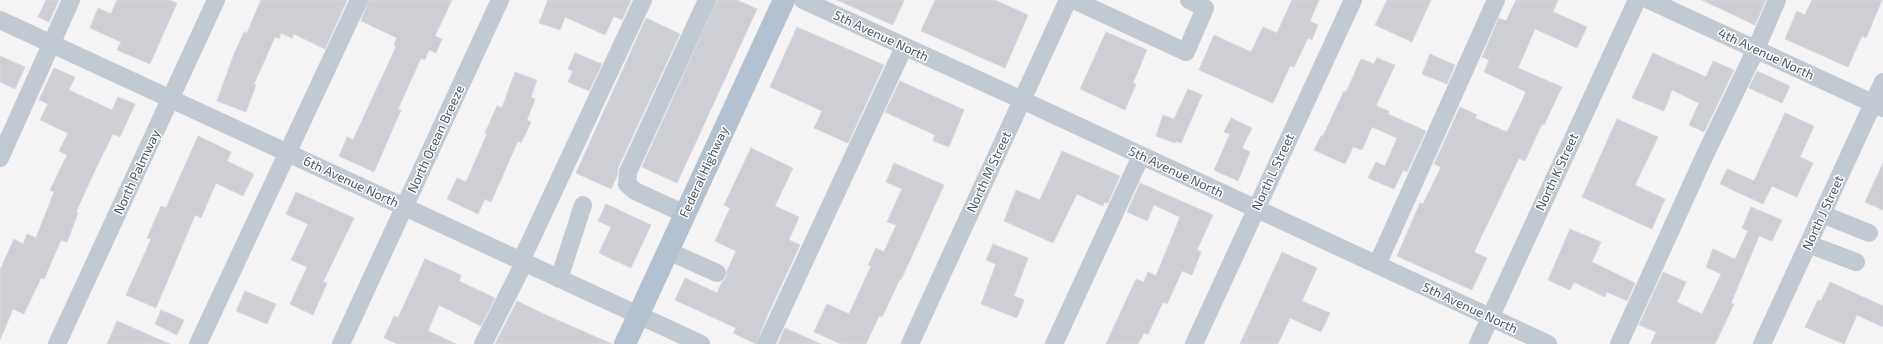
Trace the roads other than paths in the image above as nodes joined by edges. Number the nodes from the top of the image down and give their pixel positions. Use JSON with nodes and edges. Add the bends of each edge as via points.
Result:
{"nodes":[{"id":1,"x":70,"y":0,"type":"edge"},
{"id":2,"x":216,"y":0,"type":"edge"},
{"id":3,"x":359,"y":0,"type":"edge"},
{"id":4,"x":500,"y":0,"type":"edge"},
{"id":5,"x":643,"y":0,"type":"edge"},
{"id":6,"x":707,"y":0,"type":"edge"},
{"id":7,"x":784,"y":0,"type":"edge"},
{"id":8,"x":803,"y":0,"type":"edge"},
{"id":9,"x":1068,"y":0,"type":"edge"},
{"id":10,"x":1074,"y":0,"type":"edge"},
{"id":11,"x":1189,"y":0,"type":"edge"},
{"id":12,"x":1352,"y":0,"type":"edge"},
{"id":13,"x":1496,"y":0,"type":"edge"},
{"id":14,"x":1637,"y":0,"type":"edge"},
{"id":15,"x":1649,"y":0,"type":"edge"},
{"id":16,"x":1777,"y":0,"type":"edge"},
{"id":17,"x":1207,"y":4,"type":"edge"},
{"id":18,"x":0,"y":20,"type":"edge"},
{"id":19,"x":51,"y":44,"type":"junction"},
{"id":20,"x":904,"y":47,"type":"junction"},
{"id":21,"x":1756,"y":49,"type":"junction"},
{"id":22,"x":1883,"y":82,"type":"edge"},
{"id":23,"x":170,"y":99,"type":"junction"},
{"id":24,"x":1022,"y":101,"type":"junction"},
{"id":25,"x":1878,"y":105,"type":"edge"},
{"id":26,"x":288,"y":152,"type":"junction"},
{"id":27,"x":1141,"y":156,"type":"junction"},
{"id":28,"x":0,"y":158,"type":"edge"},
{"id":29,"x":583,"y":205,"type":"dead end"},
{"id":30,"x":405,"y":207,"type":"junction"},
{"id":31,"x":1256,"y":209,"type":"junction"},
{"id":32,"x":685,"y":214,"type":"junction"},
{"id":33,"x":1822,"y":214,"type":"junction"},
{"id":34,"x":1869,"y":233,"type":"dead end"},
{"id":35,"x":1808,"y":244,"type":"junction"},
{"id":36,"x":668,"y":251,"type":"junction"},
{"id":37,"x":522,"y":262,"type":"junction"},
{"id":38,"x":1856,"y":262,"type":"dead end"},
{"id":39,"x":1377,"y":265,"type":"junction"},
{"id":40,"x":717,"y":273,"type":"dead end"},
{"id":41,"x":559,"y":279,"type":"junction"},
{"id":42,"x":638,"y":315,"type":"junction"},
{"id":43,"x":1490,"y":317,"type":"junction"},
{"id":44,"x":57,"y":344,"type":"edge"},
{"id":45,"x":198,"y":344,"type":"edge"},
{"id":46,"x":341,"y":344,"type":"edge"},
{"id":47,"x":483,"y":344,"type":"edge"},
{"id":48,"x":625,"y":344,"type":"edge"},
{"id":49,"x":701,"y":344,"type":"edge"},
{"id":50,"x":766,"y":344,"type":"edge"},
{"id":51,"x":910,"y":344,"type":"edge"},
{"id":52,"x":1054,"y":344,"type":"edge"},
{"id":53,"x":1194,"y":344,"type":"edge"},
{"id":54,"x":1478,"y":344,"type":"edge"},
{"id":55,"x":1548,"y":344,"type":"edge"},
{"id":56,"x":1619,"y":344,"type":"edge"},
{"id":57,"x":1762,"y":344,"type":"edge"}],
"edges":[{"from":1,"to":19,"type":"street"},
{"from":2,"to":23,"type":"street","name":"North Palmway"},
{"from":3,"to":26,"type":"street"},
{"from":4,"to":30,"type":"street","name":"North Ocean Breeze"},
{"from":5,"to":37,"type":"street"},
{"from":6,"to":32,"type":"street","via":[[628,172],[627,184],[635,191]]},
{"from":7,"to":32,"type":"main road","name":"Federal Highway"},
{"from":8,"to":20,"type":"street","name":"5th Avenue North"},
{"from":9,"to":24,"type":"street","name":"North M Street"},
{"from":10,"to":17,"type":"street","via":[[1186,52]]},
{"from":11,"to":17,"type":"street"},
{"from":12,"to":31,"type":"street","name":"North L Street"},
{"from":13,"to":39,"type":"street"},
{"from":14,"to":43,"type":"street","name":"North K Street"},
{"from":15,"to":21,"type":"street","name":"4th Avenue North"},
{"from":16,"to":21,"type":"street"},
{"from":18,"to":19,"type":"street","name":"6th Avenue North"},
{"from":19,"to":23,"type":"street","name":"6th Avenue North"},
{"from":19,"to":28,"type":"street"},
{"from":20,"to":24,"type":"street","name":"5th Avenue North"},
{"from":20,"to":50,"type":"street"},
{"from":21,"to":25,"type":"street","name":"4th Avenue North"},
{"from":21,"to":56,"type":"street"},
{"from":22,"to":25,"type":"street","name":"North J Street"},
{"from":23,"to":26,"type":"street","name":"6th Avenue North"},
{"from":23,"to":44,"type":"street","name":"North Palmway"},
{"from":24,"to":27,"type":"street","name":"5th Avenue North"},
{"from":24,"to":51,"type":"street","name":"North M Street"},
{"from":25,"to":33,"type":"street","name":"North J Street"},
{"from":26,"to":30,"type":"street","name":"6th Avenue North"},
{"from":26,"to":45,"type":"street"},
{"from":27,"to":31,"type":"street","name":"5th Avenue North"},
{"from":27,"to":52,"type":"street"},
{"from":29,"to":41,"type":"street"},
{"from":30,"to":37,"type":"street","name":"6th Avenue North"},
{"from":30,"to":46,"type":"street","name":"North Ocean Breeze"},
{"from":31,"to":39,"type":"street","name":"5th Avenue North"},
{"from":31,"to":53,"type":"street","name":"North L Street"},
{"from":32,"to":36,"type":"main road","name":"Federal Highway"},
{"from":33,"to":34,"type":"street"},
{"from":33,"to":35,"type":"street","name":"North J Street"},
{"from":35,"to":38,"type":"street"},
{"from":35,"to":57,"type":"street","name":"North J Street"},
{"from":36,"to":40,"type":"street"},
{"from":36,"to":42,"type":"main road","name":"Federal Highway"},
{"from":37,"to":41,"type":"street","name":"6th Avenue North"},
{"from":37,"to":47,"type":"street"},
{"from":39,"to":43,"type":"street","name":"5th Avenue North"},
{"from":41,"to":42,"type":"street","name":"6th Avenue North"},
{"from":42,"to":48,"type":"main road","name":"Federal Highway"},
{"from":42,"to":49,"type":"street","name":"6th Avenue North"},
{"from":43,"to":54,"type":"street","name":"North K Street"},
{"from":43,"to":55,"type":"street","name":"5th Avenue North"}]}
